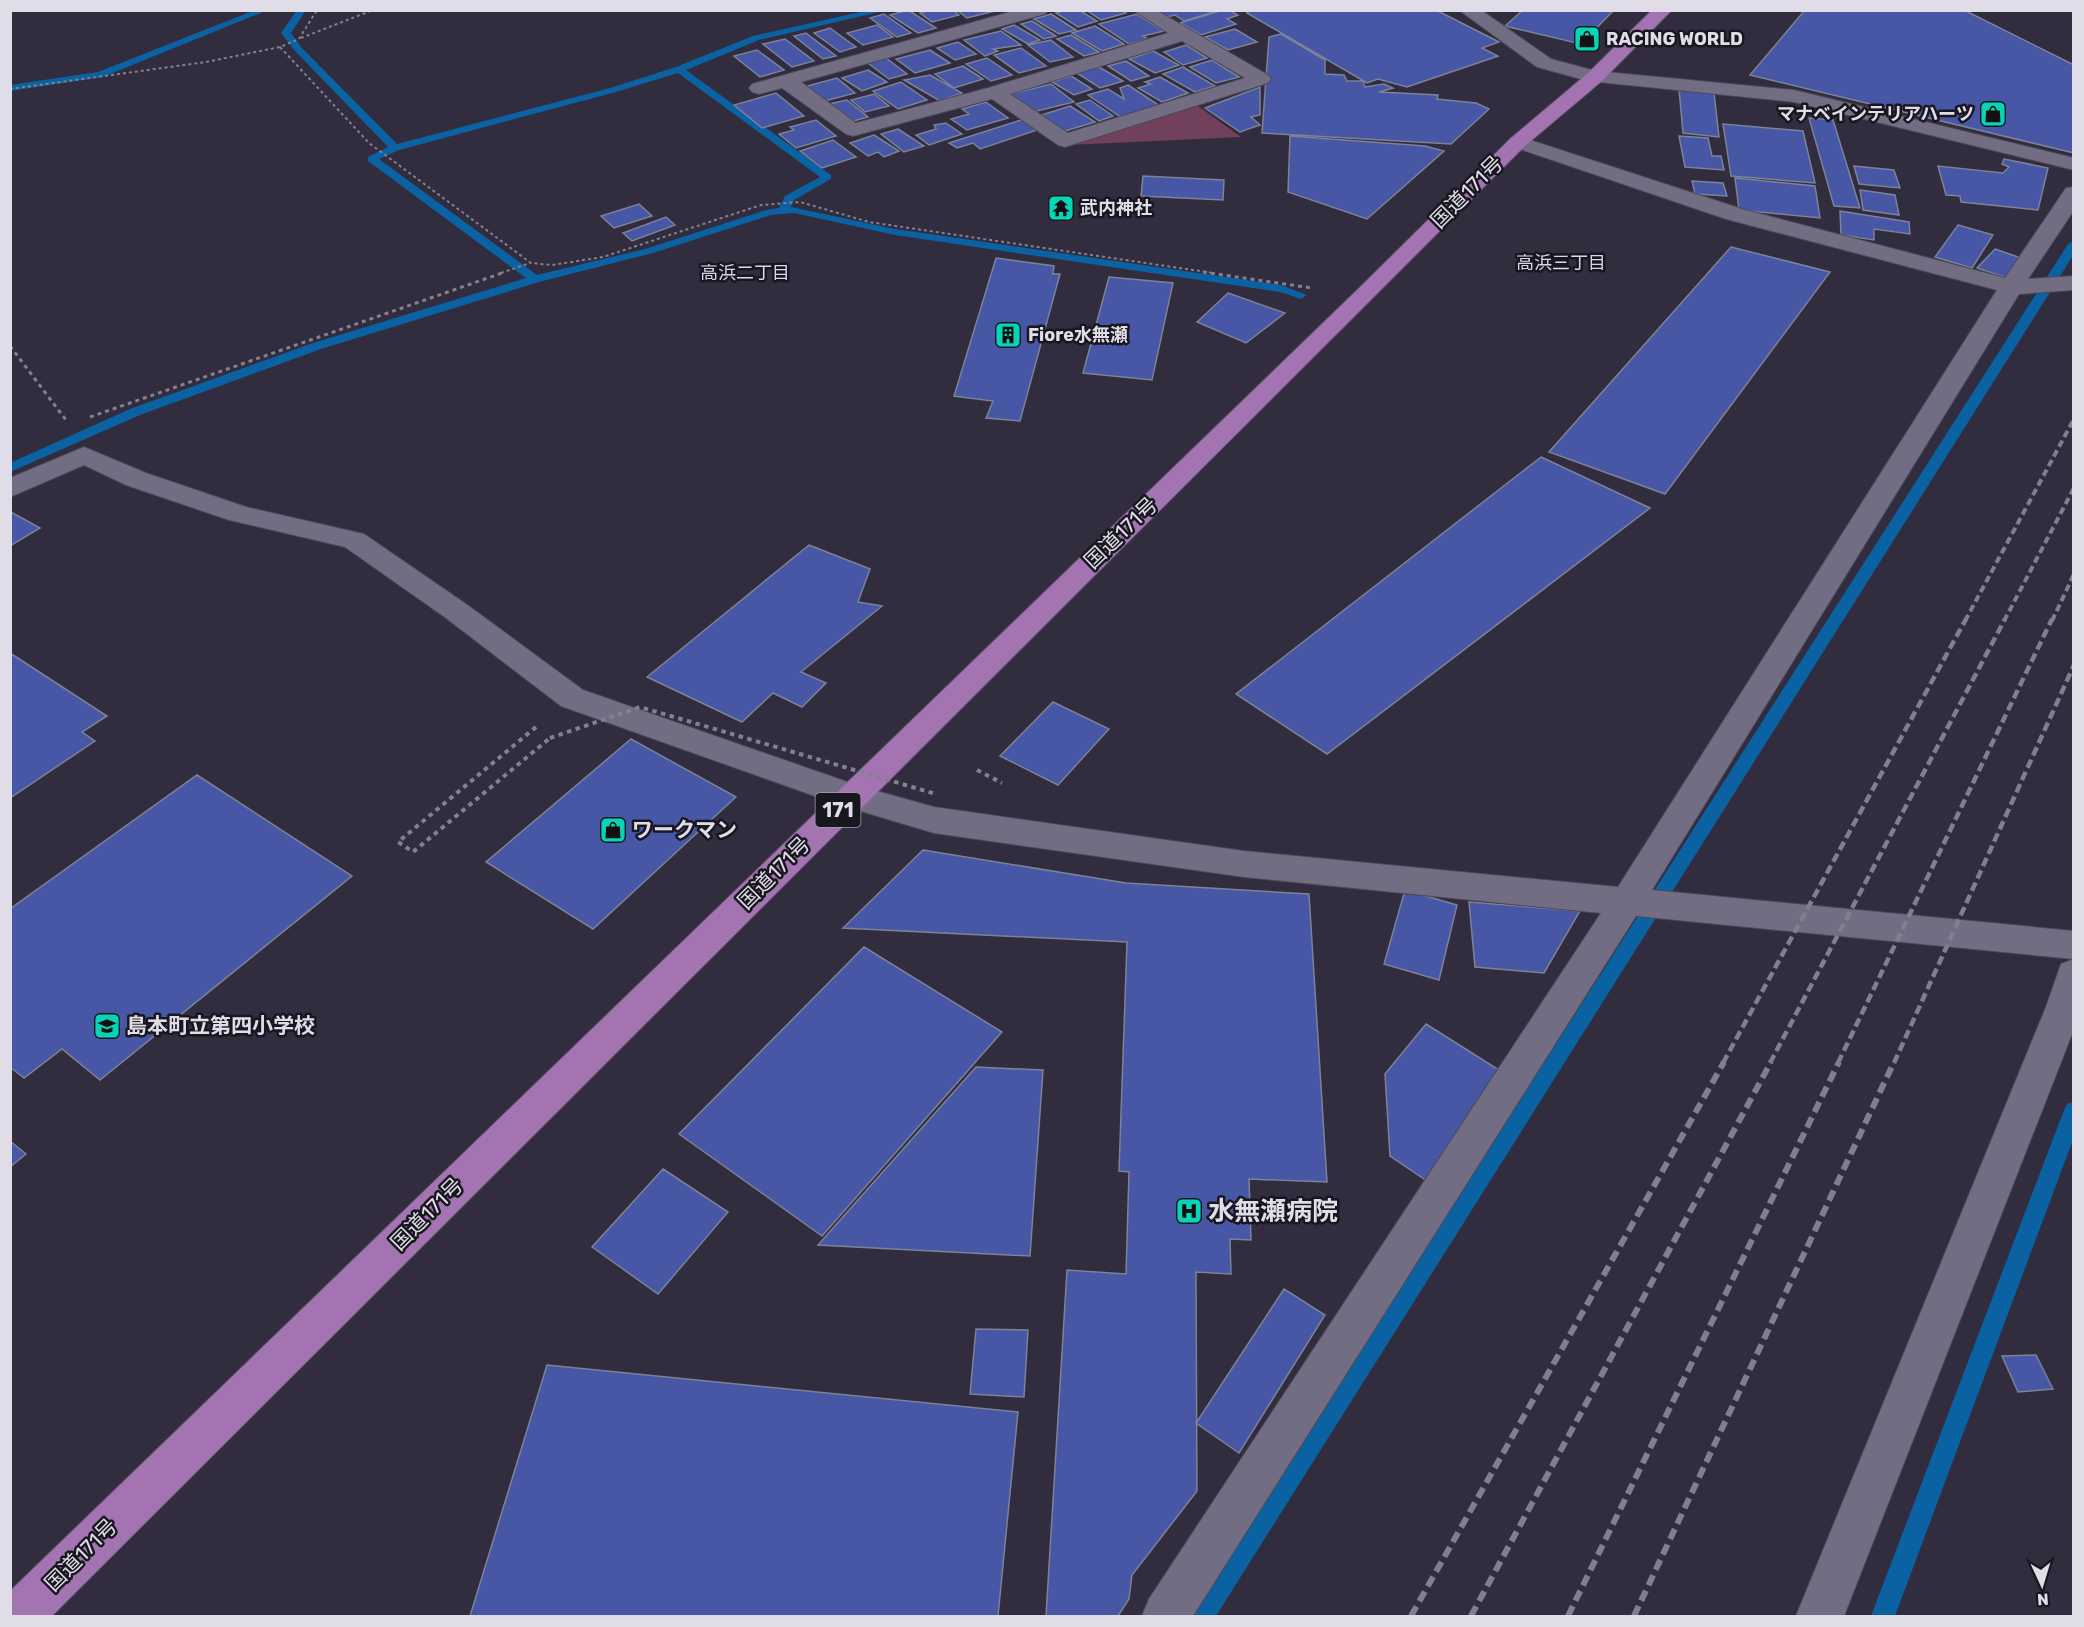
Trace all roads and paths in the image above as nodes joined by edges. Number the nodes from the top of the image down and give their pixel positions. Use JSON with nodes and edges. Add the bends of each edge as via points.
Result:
{"nodes":[{"id":1,"x":317,"y":10,"type":"edge"},
{"id":2,"x":373,"y":10,"type":"edge"},
{"id":3,"x":1039,"y":10,"type":"edge"},
{"id":4,"x":1142,"y":10,"type":"edge"},
{"id":5,"x":1468,"y":10,"type":"edge"},
{"id":6,"x":1663,"y":10,"type":"edge"},
{"id":7,"x":1184,"y":34,"type":"junction"},
{"id":8,"x":298,"y":39,"type":"junction"},
{"id":9,"x":280,"y":47,"type":"junction"},
{"id":10,"x":1595,"y":77,"type":"junction"},
{"id":11,"x":786,"y":81,"type":"junction"},
{"id":12,"x":759,"y":88,"type":"dead end"},
{"id":13,"x":10,"y":89,"type":"edge"},
{"id":14,"x":995,"y":92,"type":"junction"},
{"id":15,"x":1518,"y":142,"type":"junction"},
{"id":16,"x":2073,"y":164,"type":"edge"},
{"id":17,"x":2073,"y":193,"type":"edge"},
{"id":18,"x":530,"y":263,"type":"junction"},
{"id":19,"x":2069,"y":284,"type":"edge"},
{"id":20,"x":2020,"y":286,"type":"junction"},
{"id":21,"x":1364,"y":296,"type":"junction"},
{"id":22,"x":10,"y":346,"type":"edge"},
{"id":23,"x":81,"y":420,"type":"dead end"},
{"id":24,"x":69,"y":424,"type":"dead end"},
{"id":25,"x":10,"y":489,"type":"edge"},
{"id":26,"x":572,"y":698,"type":"junction"},
{"id":27,"x":936,"y":794,"type":"dead end"},
{"id":28,"x":852,"y":796,"type":"junction"},
{"id":29,"x":1628,"y":900,"type":"junction"},
{"id":30,"x":2073,"y":945,"type":"edge"},
{"id":31,"x":2073,"y":974,"type":"edge"},
{"id":32,"x":19,"y":1617,"type":"edge"},
{"id":33,"x":1166,"y":1617,"type":"edge"},
{"id":34,"x":1820,"y":1617,"type":"edge"}],
"edges":[{"from":1,"to":8,"type":"path"},
{"from":2,"to":8,"type":"path"},
{"from":3,"to":11,"type":"street"},
{"from":4,"to":7,"type":"street"},
{"from":5,"to":10,"type":"street","via":[[1544,63]]},
{"from":6,"to":10,"type":"highway","name":"国道171号","number":"171"},
{"from":7,"to":14,"type":"street"},
{"from":7,"to":14,"type":"street","via":[[1261,79],[1065,141]]},
{"from":8,"to":9,"type":"path"},
{"from":9,"to":13,"type":"path","via":[[206,62]]},
{"from":9,"to":18,"type":"path","via":[[373,145]]},
{"from":10,"to":15,"type":"highway","name":"国道171号","number":"171"},
{"from":10,"to":16,"type":"street","via":[[1794,96]]},
{"from":11,"to":12,"type":"street"},
{"from":11,"to":14,"type":"street","via":[[853,130]]},
{"from":15,"to":20,"type":"street","via":[[1734,214]]},
{"from":15,"to":21,"type":"highway","name":"国道171号","number":"171"},
{"from":17,"to":20,"type":"street"},
{"from":18,"to":21,"type":"path","via":[[552,265],[603,257],[761,205],[800,202],[869,222]]},
{"from":18,"to":23,"type":"path"},
{"from":19,"to":20,"type":"street"},
{"from":20,"to":29,"type":"street"},
{"from":21,"to":28,"type":"highway","name":"国道171号","number":"171"},
{"from":22,"to":24,"type":"path"},
{"from":25,"to":26,"type":"street","via":[[84,455],[136,479],[239,514],[354,540]]},
{"from":26,"to":27,"type":"path","bridge":true,"via":[[398,842],[413,852],[550,738],[640,707]]},
{"from":26,"to":28,"type":"street"},
{"from":28,"to":29,"type":"street","via":[[934,820],[1244,864]]},
{"from":28,"to":32,"type":"highway","name":"国道171号","number":"171"},
{"from":29,"to":30,"type":"street"},
{"from":29,"to":33,"type":"street"},
{"from":31,"to":34,"type":"street","via":[[2064,1007]]}]}
